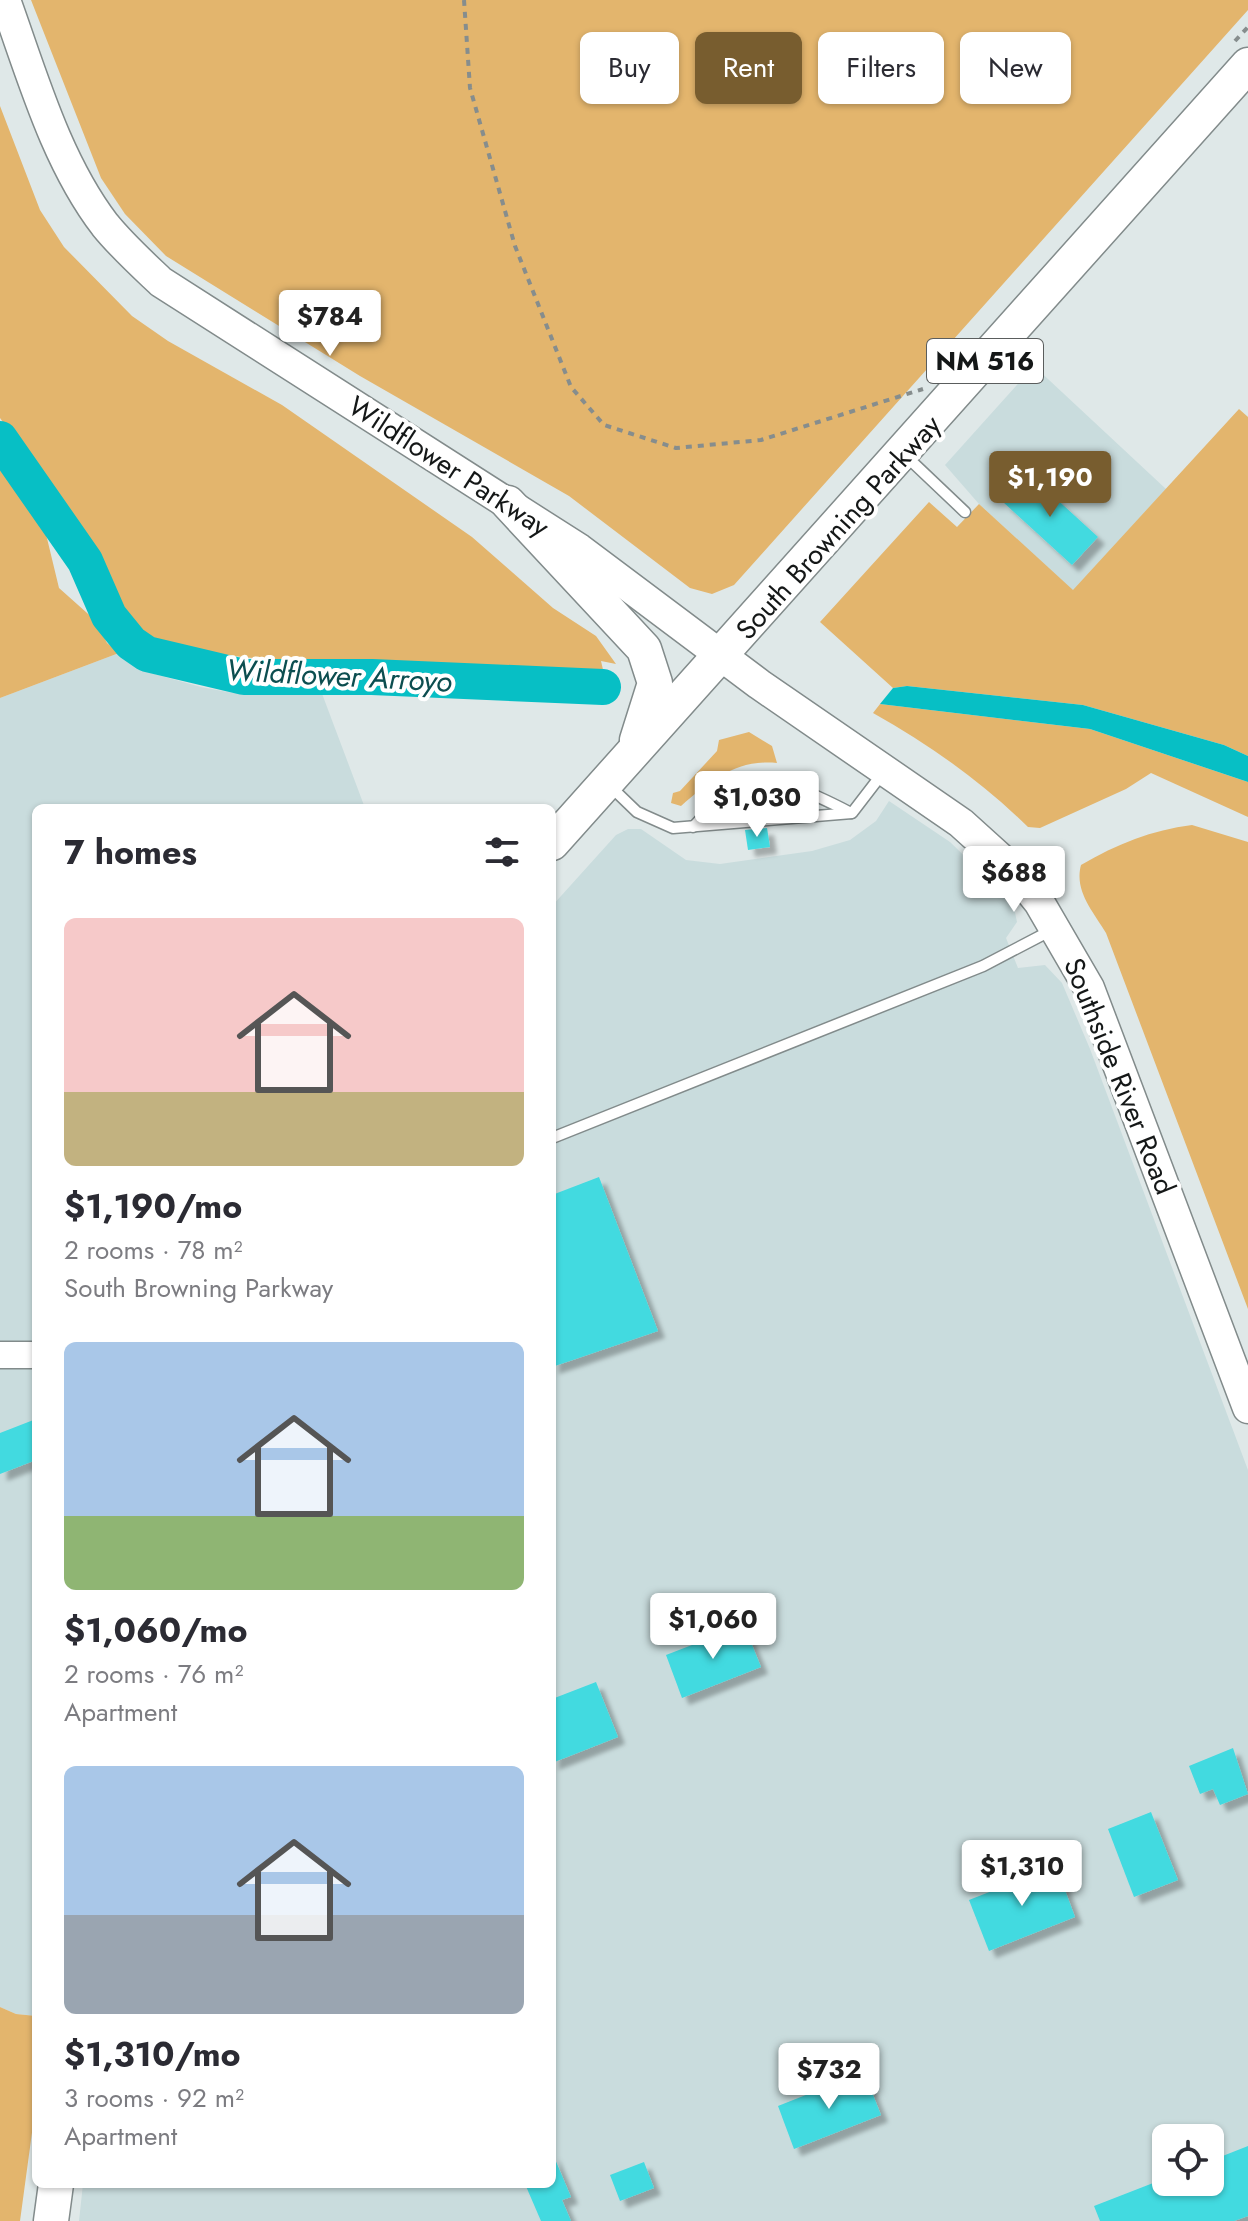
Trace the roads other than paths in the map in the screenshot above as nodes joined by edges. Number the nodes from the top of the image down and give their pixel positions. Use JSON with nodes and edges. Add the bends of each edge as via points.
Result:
{"nodes":[{"id":1,"x":5,"y":0,"type":"edge"},
{"id":2,"x":1238,"y":58,"type":"edge"},
{"id":3,"x":903,"y":453,"type":"junction"},
{"id":4,"x":508,"y":503,"type":"junction"},
{"id":5,"x":965,"y":512,"type":"dead end"},
{"id":6,"x":722,"y":656,"type":"junction"},
{"id":7,"x":885,"y":769,"type":"junction"},
{"id":8,"x":617,"y":770,"type":"junction"},
{"id":9,"x":852,"y":813,"type":"junction"},
{"id":10,"x":693,"y":827,"type":"junction"},
{"id":11,"x":556,"y":839,"type":"edge"},
{"id":12,"x":1056,"y":928,"type":"junction"},
{"id":13,"x":556,"y":1136,"type":"edge"},
{"id":14,"x":0,"y":1355,"type":"edge"},
{"id":15,"x":32,"y":1355,"type":"edge"},
{"id":16,"x":1248,"y":1408,"type":"edge"},
{"id":17,"x":55,"y":2188,"type":"edge"},
{"id":18,"x":51,"y":2221,"type":"edge"}],
"edges":[{"from":1,"to":4,"type":"main road","name":"Wildflower Parkway","via":[[68,162],[105,224],[132,255],[161,282],[242,336]]},
{"from":2,"to":3,"type":"highway","name":"South Browning Parkway","number":"NM 516"},
{"from":3,"to":5,"type":"lane"},
{"from":3,"to":6,"type":"highway","name":"South Browning Parkway","number":"NM 516"},
{"from":4,"to":6,"type":"main road","name":"Wildflower Parkway"},
{"from":4,"to":8,"type":"highway","via":[[644,649],[655,683],[644,728]]},
{"from":6,"to":7,"type":"main road","name":"Southside River Road"},
{"from":6,"to":8,"type":"highway","name":"South Browning Parkway","number":"NM 516"},
{"from":7,"to":9,"type":"lane"},
{"from":7,"to":12,"type":"main road","name":"Southside River Road","via":[[987,845],[1013,870]]},
{"from":8,"to":10,"type":"lane","via":[[637,812],[673,828]]},
{"from":8,"to":11,"type":"highway","name":"South Browning Parkway","number":"NM 516"},
{"from":9,"to":10,"type":"lane"},
{"from":9,"to":10,"type":"lane","via":[[767,780],[739,783]]},
{"from":12,"to":13,"type":"lane","via":[[983,966]]},
{"from":12,"to":16,"type":"main road","name":"Southside River Road","via":[[1104,1023]]},
{"from":14,"to":15,"type":"street"},
{"from":17,"to":18,"type":"highway"}]}
